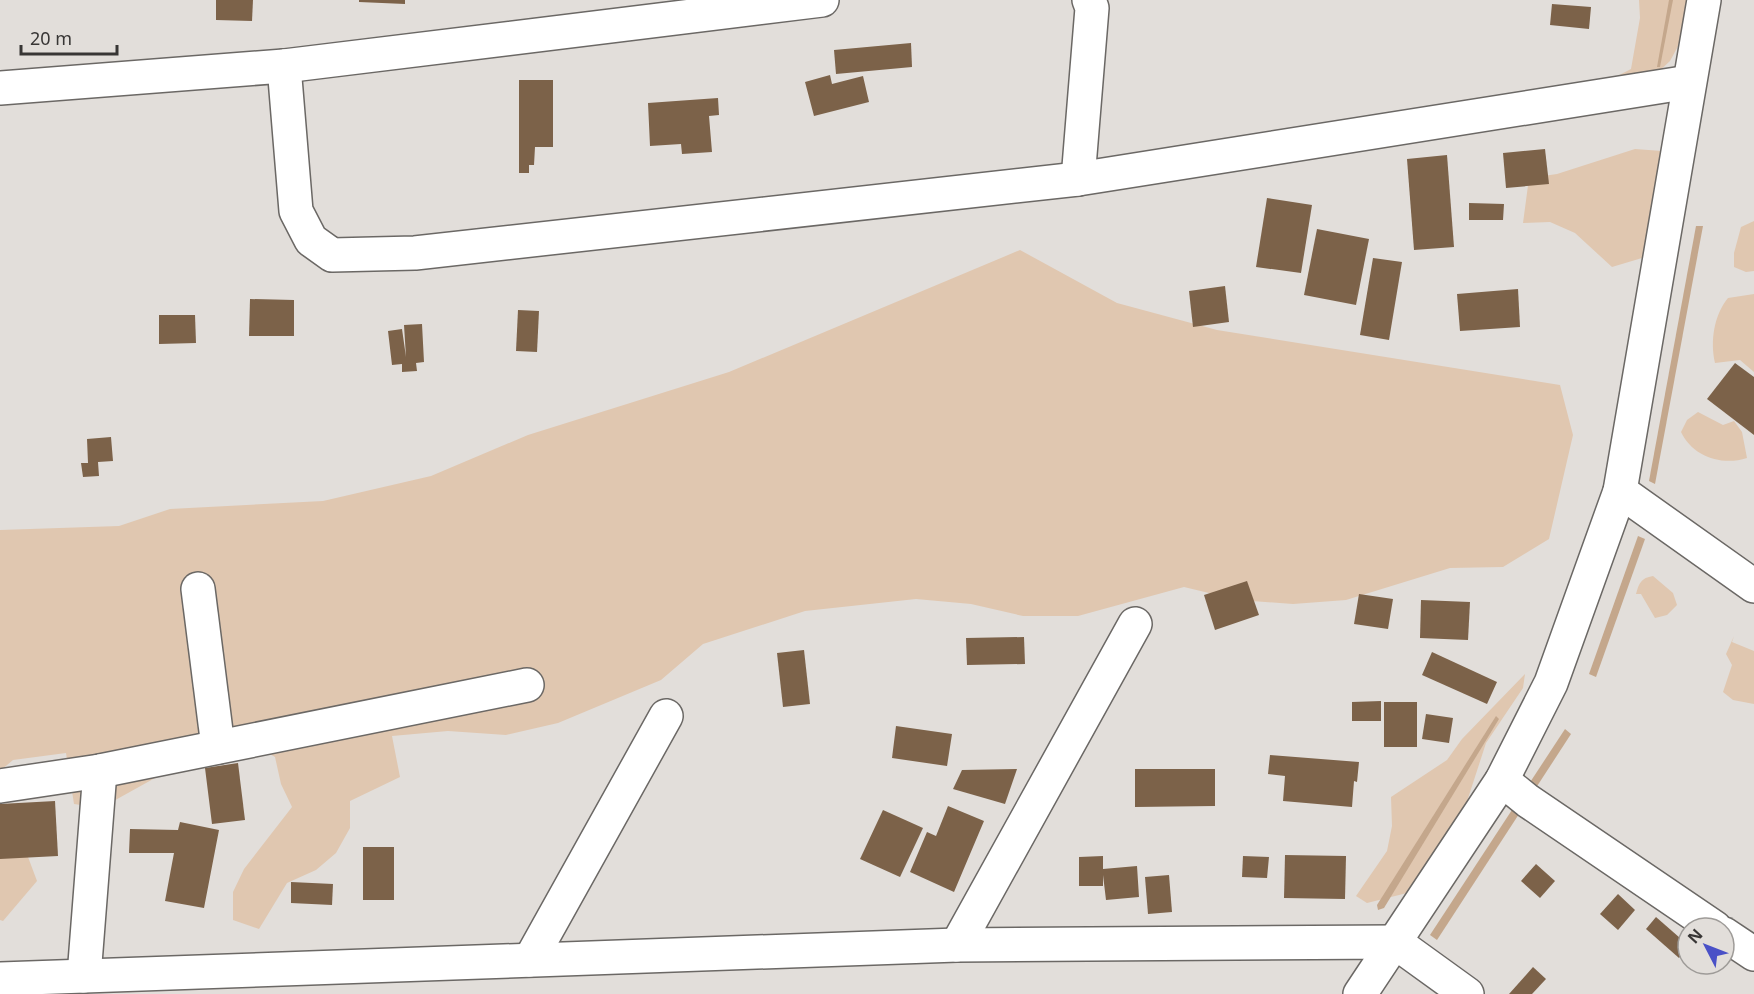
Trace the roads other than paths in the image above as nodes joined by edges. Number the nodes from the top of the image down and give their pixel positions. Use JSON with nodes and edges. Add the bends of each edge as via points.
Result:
{"nodes":[{"id":1,"x":822,"y":0,"type":"edge"},
{"id":2,"x":1089,"y":0,"type":"edge"},
{"id":3,"x":1704,"y":0,"type":"edge"},
{"id":4,"x":284,"y":66,"type":"junction"},
{"id":5,"x":1689,"y":82,"type":"junction"},
{"id":6,"x":0,"y":88,"type":"edge"},
{"id":7,"x":1078,"y":179,"type":"junction"},
{"id":8,"x":1620,"y":491,"type":"junction"},
{"id":9,"x":1754,"y":586,"type":"edge"},
{"id":10,"x":198,"y":590,"type":"dead end"},
{"id":11,"x":1135,"y":624,"type":"dead end"},
{"id":12,"x":527,"y":685,"type":"dead end"},
{"id":13,"x":666,"y":716,"type":"dead end"},
{"id":14,"x":218,"y":747,"type":"junction"},
{"id":15,"x":100,"y":771,"type":"junction"},
{"id":16,"x":1502,"y":780,"type":"junction"},
{"id":17,"x":0,"y":786,"type":"edge"},
{"id":18,"x":1697,"y":916,"type":"edge"},
{"id":19,"x":1395,"y":942,"type":"junction"},
{"id":20,"x":1736,"y":942,"type":"edge"},
{"id":21,"x":957,"y":945,"type":"junction"},
{"id":22,"x":1754,"y":954,"type":"edge"},
{"id":23,"x":530,"y":960,"type":"junction"},
{"id":24,"x":84,"y":976,"type":"junction"},
{"id":25,"x":0,"y":979,"type":"edge"},
{"id":26,"x":1360,"y":994,"type":"edge"},
{"id":27,"x":1467,"y":994,"type":"edge"}],
"edges":[{"from":1,"to":4,"type":"street"},
{"from":2,"to":7,"type":"street","via":[[1092,8]]},
{"from":3,"to":5,"type":"street"},
{"from":4,"to":6,"type":"street"},
{"from":4,"to":7,"type":"street","via":[[296,211],[311,240],[332,255],[415,253]]},
{"from":5,"to":7,"type":"street"},
{"from":5,"to":8,"type":"street"},
{"from":8,"to":9,"type":"street"},
{"from":8,"to":16,"type":"street","via":[[1551,683]]},
{"from":10,"to":14,"type":"street"},
{"from":11,"to":21,"type":"street"},
{"from":12,"to":14,"type":"street"},
{"from":13,"to":23,"type":"street"},
{"from":14,"to":15,"type":"street"},
{"from":15,"to":17,"type":"street"},
{"from":15,"to":24,"type":"street"},
{"from":16,"to":18,"type":"street"},
{"from":16,"to":19,"type":"street"},
{"from":19,"to":21,"type":"street"},
{"from":19,"to":26,"type":"street"},
{"from":19,"to":27,"type":"street"},
{"from":20,"to":22,"type":"street"},
{"from":21,"to":23,"type":"street"},
{"from":23,"to":24,"type":"street"},
{"from":24,"to":25,"type":"street"}]}
